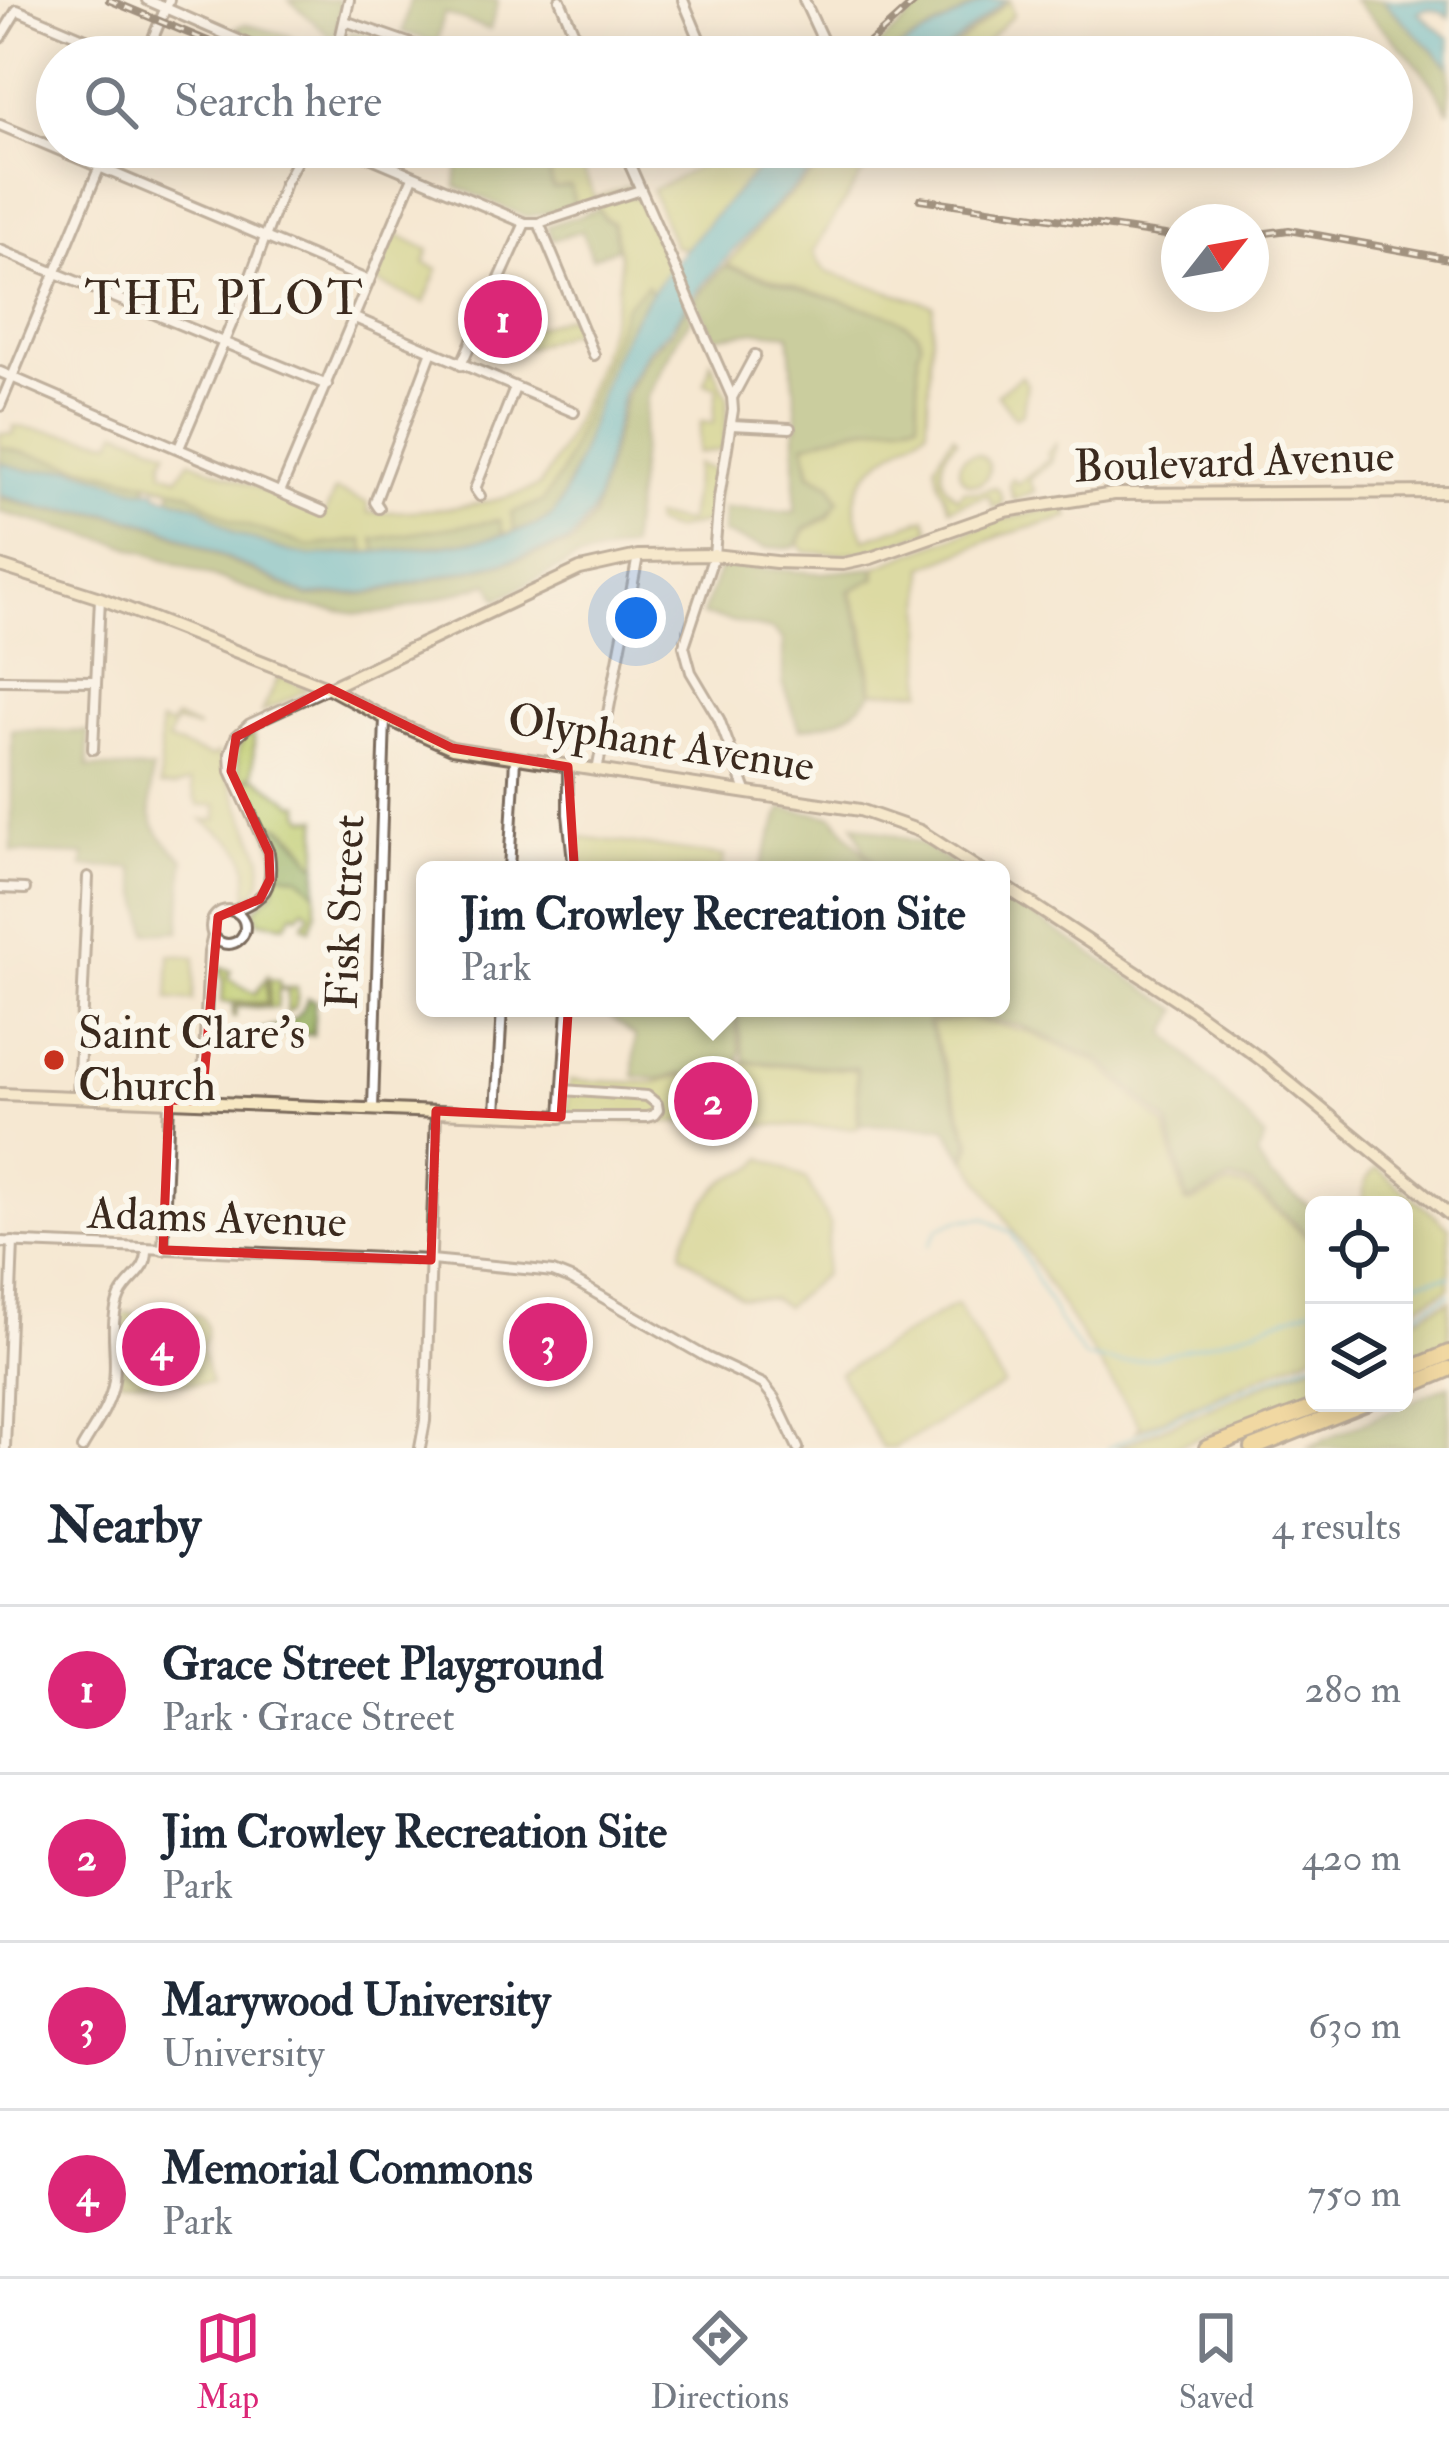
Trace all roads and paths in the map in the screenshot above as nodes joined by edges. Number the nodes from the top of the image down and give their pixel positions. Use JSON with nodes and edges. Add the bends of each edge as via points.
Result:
{"nodes":[{"id":1,"x":147,"y":0,"type":"edge"},
{"id":2,"x":350,"y":0,"type":"edge"},
{"id":3,"x":560,"y":0,"type":"edge"},
{"id":4,"x":683,"y":0,"type":"edge"},
{"id":5,"x":804,"y":0,"type":"edge"},
{"id":6,"x":167,"y":4,"type":"edge"},
{"id":7,"x":345,"y":21,"type":"junction"},
{"id":8,"x":78,"y":36,"type":"edge"},
{"id":9,"x":154,"y":36,"type":"edge"},
{"id":10,"x":234,"y":36,"type":"edge"},
{"id":11,"x":341,"y":36,"type":"edge"},
{"id":12,"x":388,"y":36,"type":"edge"},
{"id":13,"x":575,"y":36,"type":"edge"},
{"id":14,"x":698,"y":36,"type":"edge"},
{"id":15,"x":821,"y":36,"type":"edge"},
{"id":16,"x":0,"y":38,"type":"edge"},
{"id":17,"x":0,"y":124,"type":"edge"},
{"id":18,"x":36,"y":140,"type":"edge"},
{"id":19,"x":294,"y":168,"type":"edge"},
{"id":20,"x":393,"y":168,"type":"edge"},
{"id":21,"x":631,"y":168,"type":"edge"},
{"id":22,"x":100,"y":169,"type":"joint"},
{"id":23,"x":413,"y":177,"type":"junction"},
{"id":24,"x":640,"y":190,"type":"junction"},
{"id":25,"x":525,"y":223,"type":"junction"},
{"id":26,"x":539,"y":223,"type":"junction"},
{"id":27,"x":266,"y":238,"type":"junction"},
{"id":28,"x":0,"y":250,"type":"edge"},
{"id":29,"x":54,"y":273,"type":"junction"},
{"id":30,"x":369,"y":281,"type":"junction"},
{"id":31,"x":355,"y":318,"type":"junction"},
{"id":32,"x":224,"y":341,"type":"junction"},
{"id":33,"x":432,"y":351,"type":"junction"},
{"id":34,"x":595,"y":355,"type":"dead end"},
{"id":35,"x":755,"y":355,"type":"dead end"},
{"id":36,"x":461,"y":365,"type":"junction"},
{"id":37,"x":0,"y":372,"type":"edge"},
{"id":38,"x":14,"y":378,"type":"junction"},
{"id":39,"x":327,"y":385,"type":"junction"},
{"id":40,"x":515,"y":388,"type":"junction"},
{"id":41,"x":732,"y":397,"type":"junction"},
{"id":42,"x":0,"y":406,"type":"edge"},
{"id":43,"x":574,"y":412,"type":"dead end"},
{"id":44,"x":731,"y":424,"type":"junction"},
{"id":45,"x":790,"y":428,"type":"dead end"},
{"id":46,"x":179,"y":448,"type":"junction"},
{"id":47,"x":280,"y":492,"type":"junction"},
{"id":48,"x":1449,"y":492,"type":"edge"},
{"id":49,"x":480,"y":496,"type":"dead end"},
{"id":50,"x":379,"y":508,"type":"dead end"},
{"id":51,"x":323,"y":511,"type":"dead end"},
{"id":52,"x":714,"y":555,"type":"junction"},
{"id":53,"x":638,"y":556,"type":"junction"},
{"id":54,"x":0,"y":566,"type":"edge"},
{"id":55,"x":100,"y":598,"type":"junction"},
{"id":56,"x":0,"y":680,"type":"edge"},
{"id":57,"x":95,"y":682,"type":"junction"},
{"id":58,"x":329,"y":688,"type":"junction"},
{"id":59,"x":385,"y":718,"type":"junction"},
{"id":60,"x":93,"y":749,"type":"dead end"},
{"id":61,"x":515,"y":759,"type":"junction"},
{"id":62,"x":568,"y":766,"type":"junction"},
{"id":63,"x":597,"y":771,"type":"junction"},
{"id":64,"x":746,"y":791,"type":"junction"},
{"id":65,"x":509,"y":861,"type":"edge"},
{"id":66,"x":573,"y":861,"type":"edge"},
{"id":67,"x":966,"y":861,"type":"edge"},
{"id":68,"x":88,"y":877,"type":"dead end"},
{"id":69,"x":0,"y":888,"type":"edge"},
{"id":70,"x":25,"y":889,"type":"dead end"},
{"id":71,"x":1010,"y":890,"type":"edge"},
{"id":72,"x":233,"y":911,"type":"junction"},
{"id":73,"x":213,"y":935,"type":"junction"},
{"id":74,"x":501,"y":1017,"type":"edge"},
{"id":75,"x":567,"y":1017,"type":"edge"},
{"id":76,"x":563,"y":1090,"type":"junction"},
{"id":77,"x":0,"y":1094,"type":"edge"},
{"id":78,"x":78,"y":1097,"type":"junction"},
{"id":79,"x":169,"y":1100,"type":"junction"},
{"id":80,"x":202,"y":1101,"type":"junction"},
{"id":81,"x":373,"y":1108,"type":"junction"},
{"id":82,"x":436,"y":1111,"type":"junction"},
{"id":83,"x":496,"y":1113,"type":"junction"},
{"id":84,"x":561,"y":1117,"type":"junction"},
{"id":85,"x":1449,"y":1214,"type":"edge"},
{"id":86,"x":0,"y":1242,"type":"edge"},
{"id":87,"x":13,"y":1242,"type":"junction"},
{"id":88,"x":147,"y":1249,"type":"junction"},
{"id":89,"x":163,"y":1250,"type":"junction"},
{"id":90,"x":431,"y":1260,"type":"junction"},
{"id":91,"x":1449,"y":1353,"type":"edge"},
{"id":92,"x":1413,"y":1368,"type":"edge"},
{"id":93,"x":1449,"y":1369,"type":"edge"},
{"id":94,"x":1413,"y":1384,"type":"edge"},
{"id":95,"x":3,"y":1396,"type":"edge"},
{"id":96,"x":1305,"y":1411,"type":"edge"},
{"id":97,"x":1343,"y":1412,"type":"edge"},
{"id":98,"x":5,"y":1448,"type":"edge"},
{"id":99,"x":82,"y":1448,"type":"edge"},
{"id":100,"x":420,"y":1448,"type":"edge"},
{"id":101,"x":798,"y":1448,"type":"edge"},
{"id":102,"x":1207,"y":1448,"type":"edge"},
{"id":103,"x":1253,"y":1448,"type":"edge"}],
"edges":[{"from":1,"to":6,"type":"street"},
{"from":2,"to":7,"type":"street"},
{"from":3,"to":13,"type":"street"},
{"from":4,"to":14,"type":"street"},
{"from":5,"to":15,"type":"street"},
{"from":6,"to":9,"type":"street"},
{"from":6,"to":10,"type":"street"},
{"from":7,"to":11,"type":"street"},
{"from":7,"to":12,"type":"street"},
{"from":8,"to":16,"type":"street","via":[[17,10]]},
{"from":17,"to":18,"type":"street"},
{"from":19,"to":27,"type":"street"},
{"from":20,"to":23,"type":"street"},
{"from":21,"to":24,"type":"street"},
{"from":22,"to":27,"type":"street"},
{"from":22,"to":29,"type":"street"},
{"from":23,"to":25,"type":"street"},
{"from":23,"to":30,"type":"street"},
{"from":24,"to":26,"type":"street"},
{"from":24,"to":41,"type":"street"},
{"from":25,"to":26,"type":"street"},
{"from":25,"to":36,"type":"street"},
{"from":26,"to":34,"type":"street"},
{"from":27,"to":30,"type":"street"},
{"from":27,"to":32,"type":"street"},
{"from":28,"to":29,"type":"street"},
{"from":29,"to":32,"type":"street"},
{"from":29,"to":38,"type":"street"},
{"from":30,"to":31,"type":"street"},
{"from":31,"to":33,"type":"street"},
{"from":31,"to":39,"type":"street"},
{"from":32,"to":39,"type":"street"},
{"from":32,"to":46,"type":"street"},
{"from":33,"to":36,"type":"street"},
{"from":33,"to":50,"type":"street"},
{"from":35,"to":41,"type":"street"},
{"from":36,"to":40,"type":"street"},
{"from":37,"to":38,"type":"street"},
{"from":38,"to":42,"type":"street"},
{"from":38,"to":46,"type":"street"},
{"from":39,"to":47,"type":"street"},
{"from":40,"to":43,"type":"street"},
{"from":40,"to":49,"type":"street","via":[[475,489]]},
{"from":41,"to":44,"type":"street"},
{"from":44,"to":45,"type":"street"},
{"from":44,"to":52,"type":"street"},
{"from":46,"to":47,"type":"street"},
{"from":47,"to":51,"type":"street"},
{"from":48,"to":52,"type":"street","name":"Boulevard Avenue","via":[[1114,494],[1006,511],[843,564]]},
{"from":52,"to":53,"type":"street","name":"Boulevard Avenue"},
{"from":52,"to":64,"type":"street","via":[[684,646]]},
{"from":53,"to":58,"type":"street","name":"Boulevard Avenue","via":[[580,569]]},
{"from":53,"to":63,"type":"street"},
{"from":54,"to":55,"type":"street"},
{"from":55,"to":57,"type":"street"},
{"from":55,"to":58,"type":"street"},
{"from":56,"to":57,"type":"street"},
{"from":57,"to":60,"type":"street"},
{"from":58,"to":59,"type":"street","name":"Olyphant Avenue"},
{"from":58,"to":72,"type":"street","via":[[236,737],[231,771],[271,866],[264,894]]},
{"from":59,"to":61,"type":"street","name":"Olyphant Avenue","via":[[452,748]]},
{"from":59,"to":81,"type":"street","name":"Fisk Street"},
{"from":61,"to":62,"type":"street","name":"Olyphant Avenue"},
{"from":61,"to":65,"type":"street"},
{"from":62,"to":63,"type":"street","name":"Olyphant Avenue"},
{"from":62,"to":66,"type":"street"},
{"from":63,"to":64,"type":"street","name":"Olyphant Avenue"},
{"from":64,"to":67,"type":"street","name":"Olyphant Avenue","via":[[860,810],[920,831]]},
{"from":68,"to":78,"type":"street"},
{"from":69,"to":70,"type":"street"},
{"from":71,"to":85,"type":"street","via":[[1262,1060]]},
{"from":72,"to":73,"type":"street","via":[[216,915]]},
{"from":72,"to":73,"type":"street","via":[[244,922],[241,938],[226,944]]},
{"from":73,"to":80,"type":"street"},
{"from":74,"to":83,"type":"street"},
{"from":75,"to":76,"type":"street"},
{"from":76,"to":84,"type":"street"},
{"from":76,"to":84,"type":"street","via":[[647,1096],[658,1110],[647,1117]]},
{"from":77,"to":78,"type":"street"},
{"from":78,"to":79,"type":"street"},
{"from":79,"to":80,"type":"street"},
{"from":79,"to":89,"type":"street"},
{"from":80,"to":81,"type":"street"},
{"from":81,"to":82,"type":"street"},
{"from":82,"to":83,"type":"street"},
{"from":82,"to":90,"type":"street"},
{"from":83,"to":84,"type":"street"},
{"from":86,"to":87,"type":"street","name":"Adams Avenue"},
{"from":87,"to":88,"type":"street","name":"Adams Avenue"},
{"from":87,"to":95,"type":"street"},
{"from":88,"to":89,"type":"street","name":"Adams Avenue"},
{"from":88,"to":99,"type":"street","via":[[147,1263],[118,1302],[114,1381]]},
{"from":89,"to":90,"type":"street","name":"Adams Avenue"},
{"from":90,"to":100,"type":"street"},
{"from":90,"to":101,"type":"street","name":"Adams Avenue","via":[[573,1280],[763,1384]]},
{"from":91,"to":92,"type":"highway"},
{"from":93,"to":94,"type":"highway"},
{"from":95,"to":98,"type":"street"},
{"from":96,"to":102,"type":"highway"},
{"from":97,"to":103,"type":"highway"}]}
